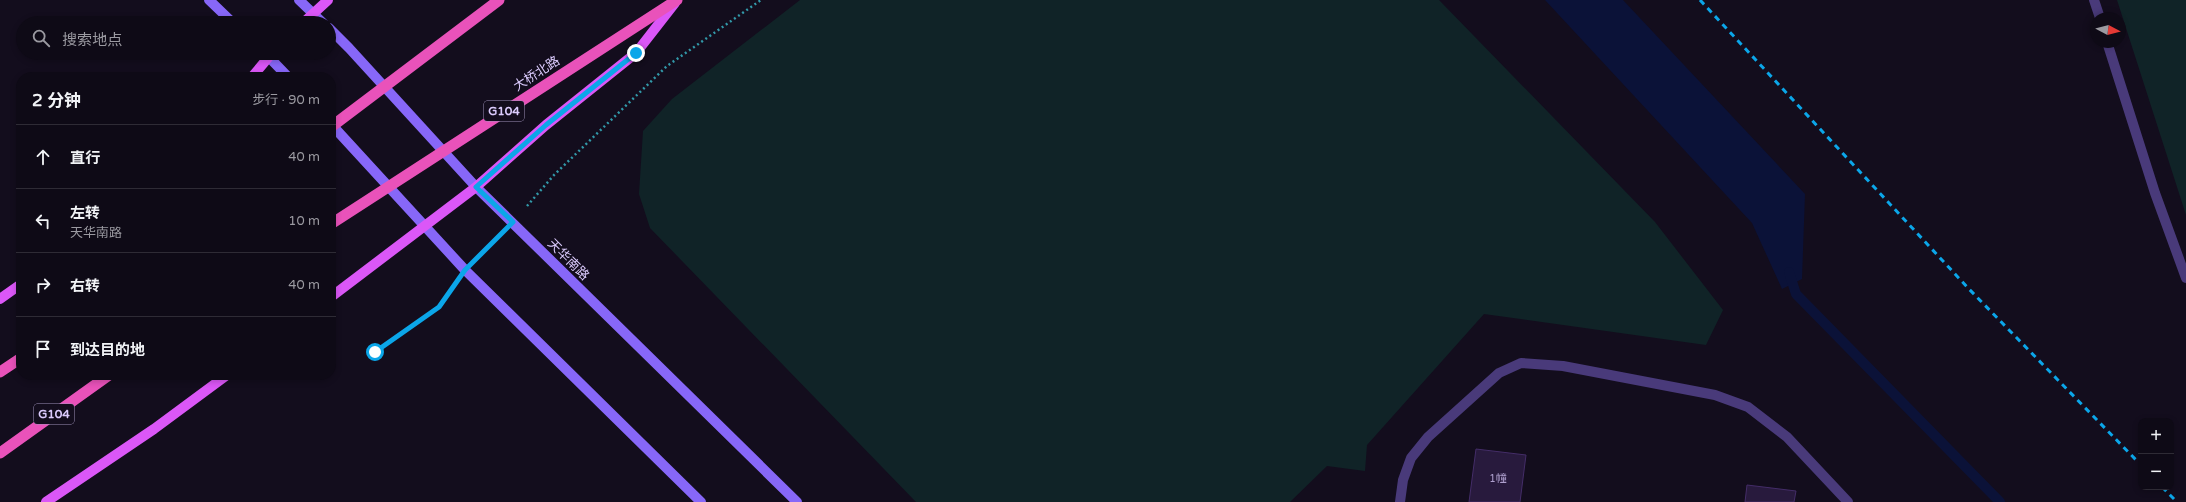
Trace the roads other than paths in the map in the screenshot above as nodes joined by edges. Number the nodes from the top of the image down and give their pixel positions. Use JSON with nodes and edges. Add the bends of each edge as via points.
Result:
{"nodes":[{"id":1,"x":209,"y":0,"type":"edge"},
{"id":2,"x":299,"y":0,"type":"edge"},
{"id":3,"x":328,"y":0,"type":"edge"},
{"id":4,"x":499,"y":0,"type":"edge"},
{"id":5,"x":677,"y":0,"type":"edge"},
{"id":6,"x":2094,"y":0,"type":"edge"},
{"id":7,"x":2098,"y":12,"type":"edge"},
{"id":8,"x":313,"y":13,"type":"junction"},
{"id":9,"x":226,"y":16,"type":"edge"},
{"id":10,"x":310,"y":16,"type":"edge"},
{"id":11,"x":316,"y":16,"type":"edge"},
{"id":12,"x":336,"y":35,"type":"edge"},
{"id":13,"x":2109,"y":48,"type":"edge"},
{"id":14,"x":265,"y":60,"type":"edge"},
{"id":15,"x":274,"y":60,"type":"edge"},
{"id":16,"x":256,"y":72,"type":"edge"},
{"id":17,"x":284,"y":72,"type":"edge"},
{"id":18,"x":336,"y":122,"type":"edge"},
{"id":19,"x":336,"y":131,"type":"edge"},
{"id":20,"x":476,"y":187,"type":"junction"},
{"id":21,"x":336,"y":221,"type":"edge"},
{"id":22,"x":425,"y":226,"type":"junction"},
{"id":23,"x":2186,"y":278,"type":"edge"},
{"id":24,"x":16,"y":288,"type":"edge"},
{"id":25,"x":336,"y":293,"type":"edge"},
{"id":26,"x":0,"y":299,"type":"edge"},
{"id":27,"x":16,"y":361,"type":"edge"},
{"id":28,"x":0,"y":372,"type":"edge"},
{"id":29,"x":101,"y":380,"type":"edge"},
{"id":30,"x":220,"y":380,"type":"edge"},
{"id":31,"x":0,"y":453,"type":"edge"},
{"id":32,"x":46,"y":502,"type":"edge"},
{"id":33,"x":701,"y":502,"type":"edge"},
{"id":34,"x":797,"y":502,"type":"edge"},
{"id":35,"x":1400,"y":502,"type":"edge"},
{"id":36,"x":1848,"y":502,"type":"edge"}],
"edges":[{"from":1,"to":9,"type":"main road"},
{"from":2,"to":8,"type":"main road"},
{"from":3,"to":8,"type":"main road"},
{"from":4,"to":18,"type":"highway","bridge":true},
{"from":5,"to":20,"type":"main road","via":[[636,53],[546,125]]},
{"from":5,"to":21,"type":"highway","name":"大桥北路","number":"G104","bridge":true},
{"from":6,"to":7,"type":"lane"},
{"from":8,"to":10,"type":"main road"},
{"from":8,"to":11,"type":"main road"},
{"from":12,"to":20,"type":"main road","name":"天华南路"},
{"from":13,"to":23,"type":"lane","via":[[2155,193]]},
{"from":14,"to":16,"type":"main road"},
{"from":15,"to":17,"type":"main road"},
{"from":19,"to":22,"type":"main road"},
{"from":20,"to":22,"type":"main road"},
{"from":20,"to":34,"type":"main road","name":"天华南路"},
{"from":22,"to":25,"type":"main road"},
{"from":22,"to":33,"type":"main road","via":[[465,270]]},
{"from":24,"to":26,"type":"main road"},
{"from":27,"to":28,"type":"highway"},
{"from":29,"to":31,"type":"highway","number":"G104"},
{"from":30,"to":32,"type":"main road","via":[[154,429]]},
{"from":35,"to":36,"type":"lane","via":[[1403,480],[1411,458],[1428,437],[1499,373],[1521,363],[1563,366],[1715,395],[1748,407],[1787,437]]}]}
